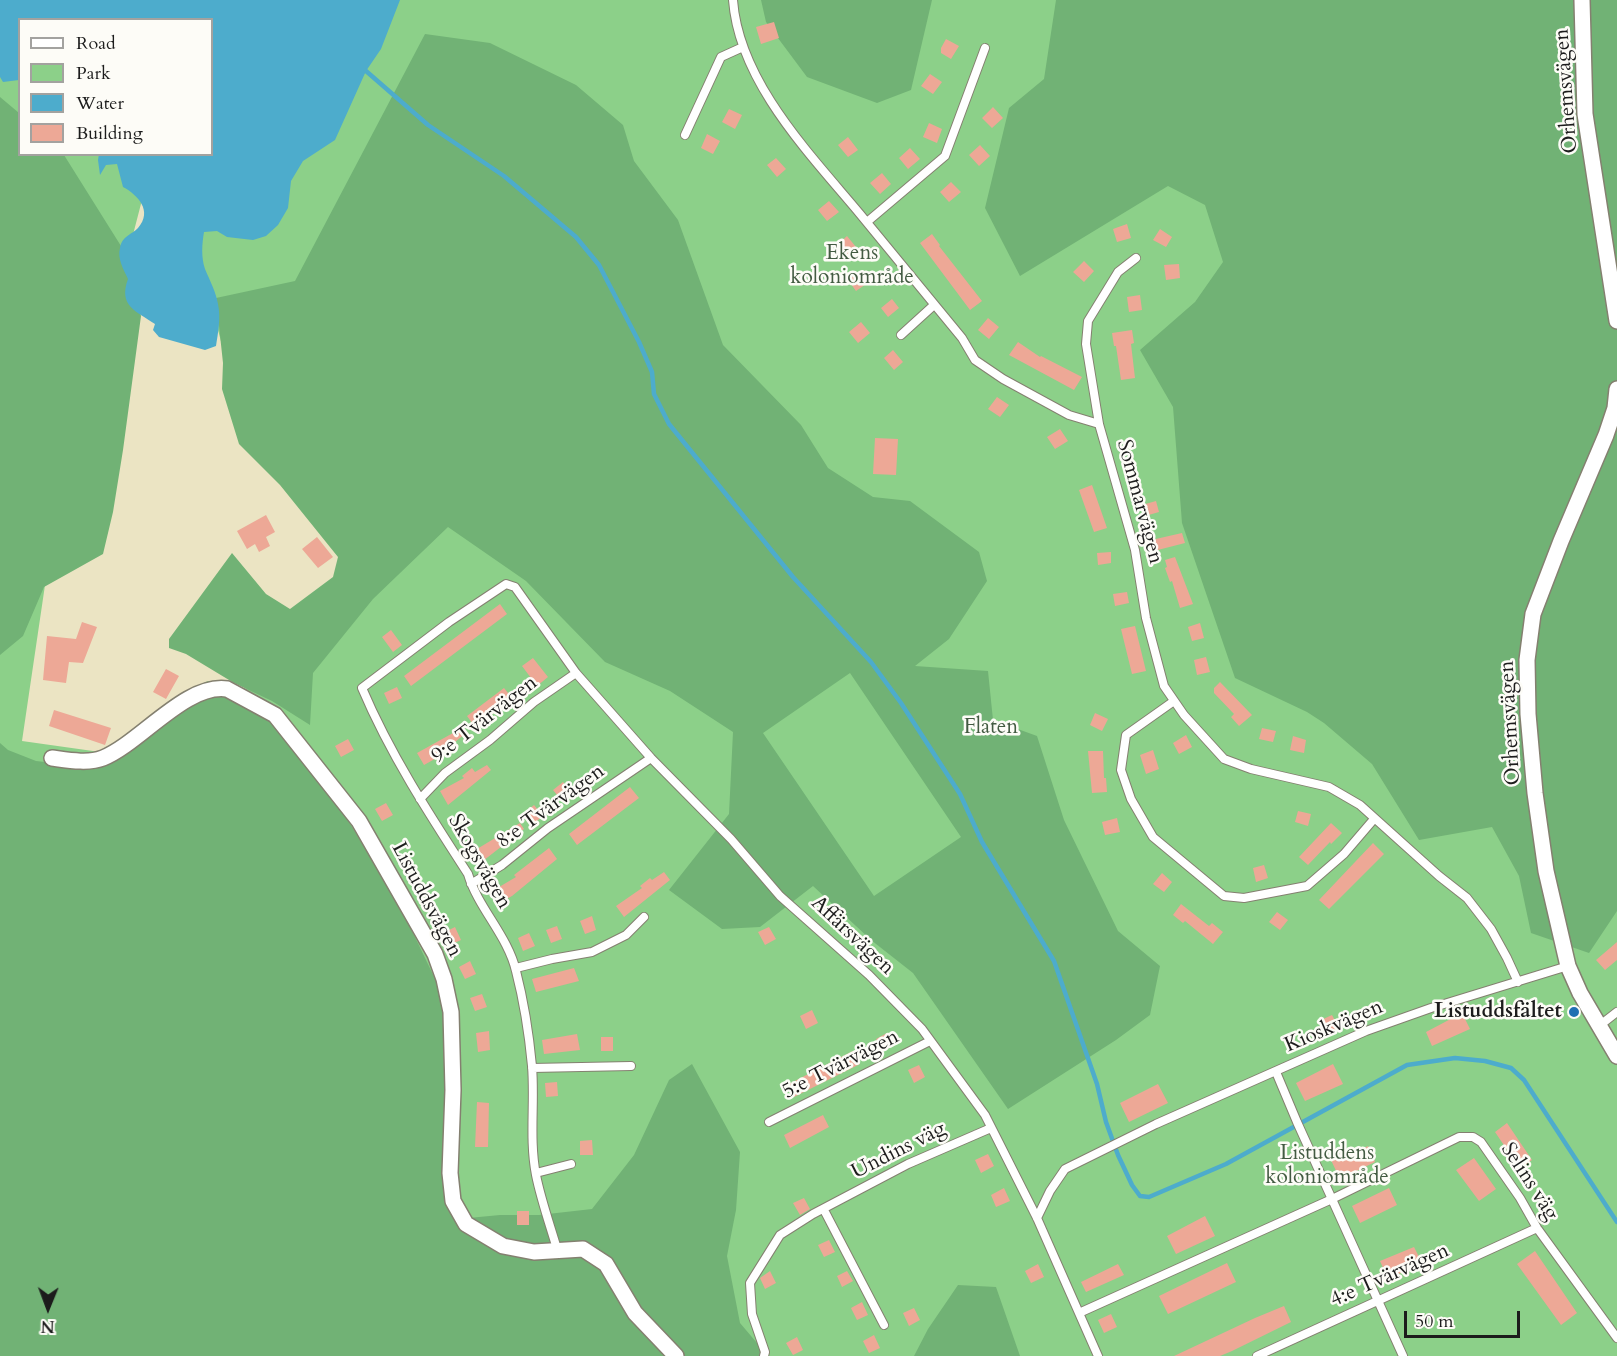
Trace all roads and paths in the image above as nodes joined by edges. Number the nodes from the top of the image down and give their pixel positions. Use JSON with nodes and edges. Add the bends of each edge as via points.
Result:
{"nodes":[{"id":1,"x":733,"y":0,"type":"edge"},
{"id":2,"x":1582,"y":0,"type":"edge"},
{"id":3,"x":743,"y":47,"type":"junction"},
{"id":4,"x":985,"y":48,"type":"dead end"},
{"id":5,"x":685,"y":135,"type":"dead end"},
{"id":6,"x":867,"y":222,"type":"junction"},
{"id":7,"x":1136,"y":258,"type":"dead end"},
{"id":8,"x":934,"y":304,"type":"junction"},
{"id":9,"x":1617,"y":321,"type":"edge"},
{"id":10,"x":901,"y":335,"type":"dead end"},
{"id":11,"x":1617,"y":389,"type":"edge"},
{"id":12,"x":1099,"y":424,"type":"junction"},
{"id":13,"x":515,"y":587,"type":"joint"},
{"id":14,"x":576,"y":673,"type":"junction"},
{"id":15,"x":1174,"y":701,"type":"junction"},
{"id":16,"x":52,"y":758,"type":"dead end"},
{"id":17,"x":651,"y":758,"type":"junction"},
{"id":18,"x":420,"y":799,"type":"junction"},
{"id":19,"x":1374,"y":819,"type":"junction"},
{"id":20,"x":471,"y":884,"type":"junction"},
{"id":21,"x":644,"y":917,"type":"dead end"},
{"id":22,"x":1568,"y":966,"type":"junction"},
{"id":23,"x":516,"y":968,"type":"junction"},
{"id":24,"x":1518,"y":982,"type":"junction"},
{"id":25,"x":1617,"y":1012,"type":"edge"},
{"id":26,"x":1598,"y":1026,"type":"junction"},
{"id":27,"x":930,"y":1041,"type":"junction"},
{"id":28,"x":1617,"y":1056,"type":"edge"},
{"id":29,"x":631,"y":1066,"type":"dead end"},
{"id":30,"x":532,"y":1068,"type":"junction"},
{"id":31,"x":1276,"y":1072,"type":"junction"},
{"id":32,"x":769,"y":1122,"type":"dead end"},
{"id":33,"x":991,"y":1128,"type":"junction"},
{"id":34,"x":571,"y":1164,"type":"dead end"},
{"id":35,"x":536,"y":1173,"type":"junction"},
{"id":36,"x":1332,"y":1199,"type":"junction"},
{"id":37,"x":824,"y":1210,"type":"junction"},
{"id":38,"x":1037,"y":1218,"type":"junction"},
{"id":39,"x":1537,"y":1228,"type":"junction"},
{"id":40,"x":557,"y":1249,"type":"junction"},
{"id":41,"x":1379,"y":1301,"type":"junction"},
{"id":42,"x":1079,"y":1313,"type":"junction"},
{"id":43,"x":884,"y":1324,"type":"dead end"},
{"id":44,"x":1617,"y":1338,"type":"edge"},
{"id":45,"x":676,"y":1356,"type":"edge"},
{"id":46,"x":764,"y":1356,"type":"edge"},
{"id":47,"x":1098,"y":1356,"type":"edge"},
{"id":48,"x":1257,"y":1356,"type":"edge"},
{"id":49,"x":1403,"y":1356,"type":"edge"}],
"edges":[{"from":1,"to":3,"type":"lane","name":"Sommarvägen"},
{"from":2,"to":9,"type":"street","name":"Orhemsvägen","via":[[1585,114]]},
{"from":3,"to":5,"type":"lane","via":[[722,57]]},
{"from":3,"to":6,"type":"lane","name":"Sommarvägen","via":[[788,127]]},
{"from":4,"to":6,"type":"lane","via":[[945,156]]},
{"from":6,"to":8,"type":"lane","name":"Sommarvägen"},
{"from":7,"to":12,"type":"lane","via":[[1118,272],[1088,321],[1086,344]]},
{"from":8,"to":10,"type":"lane"},
{"from":8,"to":12,"type":"lane","name":"Sommarvägen","via":[[975,360],[1003,380],[1069,415]]},
{"from":11,"to":22,"type":"street","name":"Orhemsvägen","via":[[1606,435],[1533,614],[1527,660],[1535,794],[1546,871]]},
{"from":12,"to":15,"type":"lane","name":"Sommarvägen","via":[[1135,550],[1146,618],[1164,686]]},
{"from":13,"to":14,"type":"lane","name":"Affärsvägen"},
{"from":13,"to":18,"type":"lane","name":"Skogsvägen","via":[[506,584],[468,609],[362,688],[376,722]]},
{"from":14,"to":17,"type":"lane","name":"Affärsvägen"},
{"from":14,"to":18,"type":"lane","name":"9:e Tvärvägen","via":[[445,773]]},
{"from":15,"to":19,"type":"lane","name":"Sommarvägen","via":[[1224,759],[1329,787],[1360,805]]},
{"from":15,"to":19,"type":"lane","via":[[1126,735],[1121,770],[1131,799],[1153,837],[1224,896],[1244,898],[1307,886],[1344,854]]},
{"from":16,"to":40,"type":"street","name":"Listuddsvägen","via":[[101,759],[126,746],[173,707],[218,688],[275,715],[359,821],[435,954],[451,1012],[453,1201],[466,1224],[503,1246],[534,1252]]},
{"from":17,"to":20,"type":"lane","name":"8:e Tvärvägen"},
{"from":17,"to":27,"type":"lane","name":"Affärsvägen","via":[[731,839],[780,896],[869,975]]},
{"from":18,"to":20,"type":"lane","name":"Skogsvägen"},
{"from":19,"to":24,"type":"lane","name":"Sommarvägen","via":[[1467,898],[1491,929]]},
{"from":20,"to":23,"type":"lane","name":"Skogsvägen"},
{"from":21,"to":23,"type":"lane","via":[[626,935],[591,952]]},
{"from":22,"to":24,"type":"lane","name":"Kioskvägen"},
{"from":22,"to":26,"type":"street","name":"Orhemsvägen"},
{"from":23,"to":30,"type":"lane","name":"Skogsvägen"},
{"from":24,"to":31,"type":"lane","name":"Kioskvägen","via":[[1366,1031]]},
{"from":25,"to":26,"type":"lane"},
{"from":26,"to":28,"type":"street","name":"Orhemsvägen"},
{"from":27,"to":32,"type":"lane","name":"5:e Tvärvägen"},
{"from":27,"to":33,"type":"lane","name":"Affärsvägen"},
{"from":29,"to":30,"type":"lane"},
{"from":30,"to":35,"type":"lane","name":"Skogsvägen"},
{"from":31,"to":36,"type":"lane"},
{"from":31,"to":38,"type":"lane","name":"Kioskvägen","via":[[1065,1169]]},
{"from":33,"to":37,"type":"lane","name":"Undins väg","via":[[908,1164]]},
{"from":33,"to":38,"type":"lane","name":"Affärsvägen"},
{"from":34,"to":35,"type":"lane"},
{"from":35,"to":40,"type":"lane","name":"Skogsvägen"},
{"from":36,"to":39,"type":"lane","name":"Selins väg","via":[[1459,1137],[1473,1137],[1481,1142]]},
{"from":36,"to":41,"type":"lane"},
{"from":36,"to":42,"type":"lane","name":"Selins väg"},
{"from":37,"to":43,"type":"lane"},
{"from":37,"to":46,"type":"lane","name":"Undins väg","via":[[780,1235],[750,1283],[752,1314]]},
{"from":38,"to":42,"type":"lane","name":"Affärsvägen"},
{"from":39,"to":41,"type":"lane","name":"4:e Tvärvägen"},
{"from":39,"to":44,"type":"lane","name":"Selins väg"},
{"from":40,"to":45,"type":"street","name":"Listuddsvägen","via":[[583,1249],[606,1264],[635,1314]]},
{"from":41,"to":48,"type":"lane","name":"4:e Tvärvägen"},
{"from":41,"to":49,"type":"lane"},
{"from":42,"to":47,"type":"lane","name":"Affärsvägen"}]}
